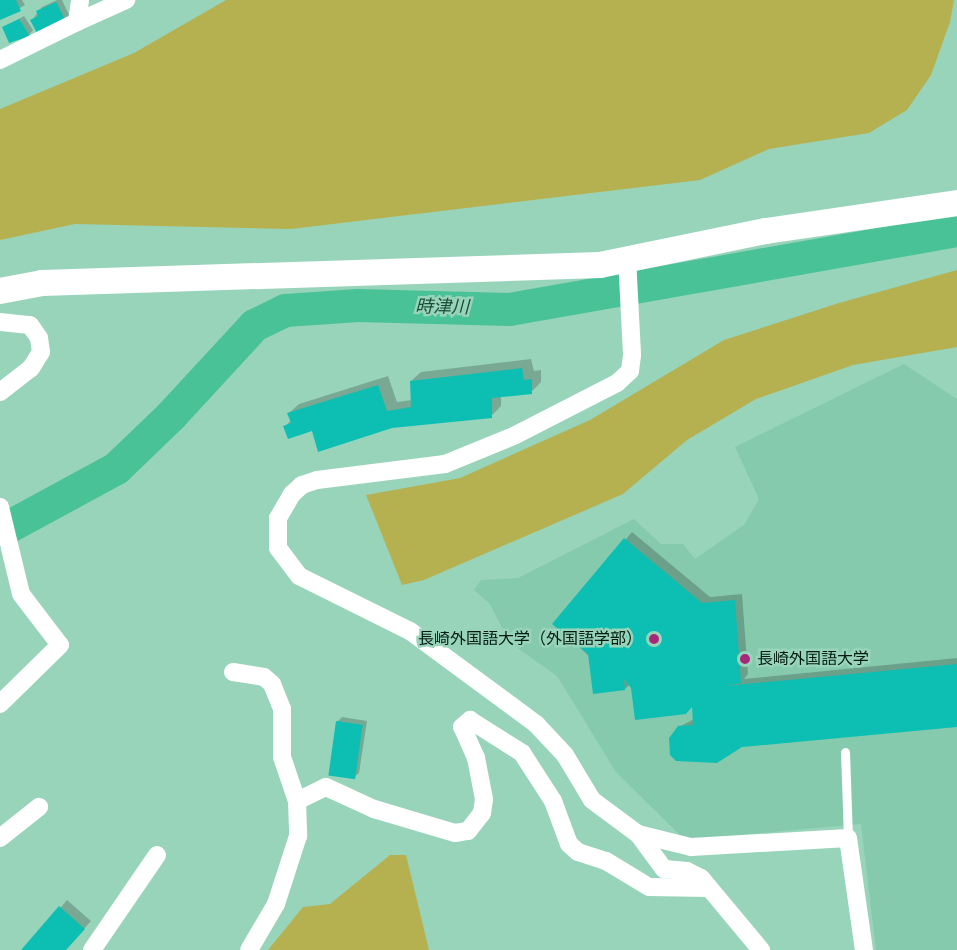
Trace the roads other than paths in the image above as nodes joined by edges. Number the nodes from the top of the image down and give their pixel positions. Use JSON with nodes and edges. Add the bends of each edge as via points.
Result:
{"nodes":[{"id":1,"x":80,"y":0,"type":"edge"},
{"id":2,"x":126,"y":0,"type":"edge"},
{"id":3,"x":77,"y":22,"type":"junction"},
{"id":4,"x":0,"y":60,"type":"edge"},
{"id":5,"x":957,"y":203,"type":"edge"},
{"id":6,"x":627,"y":258,"type":"junction"},
{"id":7,"x":0,"y":291,"type":"edge"},
{"id":8,"x":0,"y":322,"type":"edge"},
{"id":9,"x":0,"y":392,"type":"edge"},
{"id":10,"x":0,"y":507,"type":"edge"},
{"id":11,"x":232,"y":672,"type":"dead end"},
{"id":12,"x":0,"y":704,"type":"edge"},
{"id":13,"x":845,"y":752,"type":"dead end"},
{"id":14,"x":297,"y":801,"type":"junction"},
{"id":15,"x":39,"y":807,"type":"dead end"},
{"id":16,"x":638,"y":834,"type":"junction"},
{"id":17,"x":0,"y":838,"type":"edge"},
{"id":18,"x":848,"y":838,"type":"junction"},
{"id":19,"x":157,"y":855,"type":"dead end"},
{"id":20,"x":709,"y":888,"type":"junction"},
{"id":21,"x":751,"y":946,"type":"edge"},
{"id":22,"x":92,"y":950,"type":"edge"},
{"id":23,"x":249,"y":950,"type":"edge"},
{"id":24,"x":864,"y":950,"type":"edge"}],
"edges":[{"from":1,"to":3,"type":"street"},
{"from":2,"to":3,"type":"street"},
{"from":3,"to":4,"type":"street"},
{"from":5,"to":6,"type":"street","via":[[766,231]]},
{"from":6,"to":7,"type":"street","via":[[600,265],[42,283]]},
{"from":6,"to":16,"type":"street","via":[[630,371],[617,383],[516,435],[445,464],[302,485],[283,505],[275,537],[284,561],[299,576],[410,631],[536,724],[565,755],[592,800]]},
{"from":8,"to":9,"type":"street","via":[[30,324],[39,338],[40,352],[32,368]]},
{"from":10,"to":12,"type":"street","via":[[21,594],[60,645]]},
{"from":11,"to":14,"type":"street","via":[[264,677],[272,684],[282,709],[282,757]]},
{"from":13,"to":18,"type":"lane"},
{"from":14,"to":20,"type":"street","via":[[326,787],[374,809],[455,833],[468,831],[482,813],[484,799],[476,758],[462,727],[470,720],[522,753],[553,801],[569,844],[578,852],[606,861],[649,887]]},
{"from":14,"to":23,"type":"street","via":[[298,836],[276,903]]},
{"from":15,"to":17,"type":"street"},
{"from":16,"to":18,"type":"street","via":[[691,848]]},
{"from":16,"to":20,"type":"street","via":[[664,868],[687,871]]},
{"from":18,"to":24,"type":"street"},
{"from":19,"to":22,"type":"street"},
{"from":20,"to":21,"type":"street"}]}
